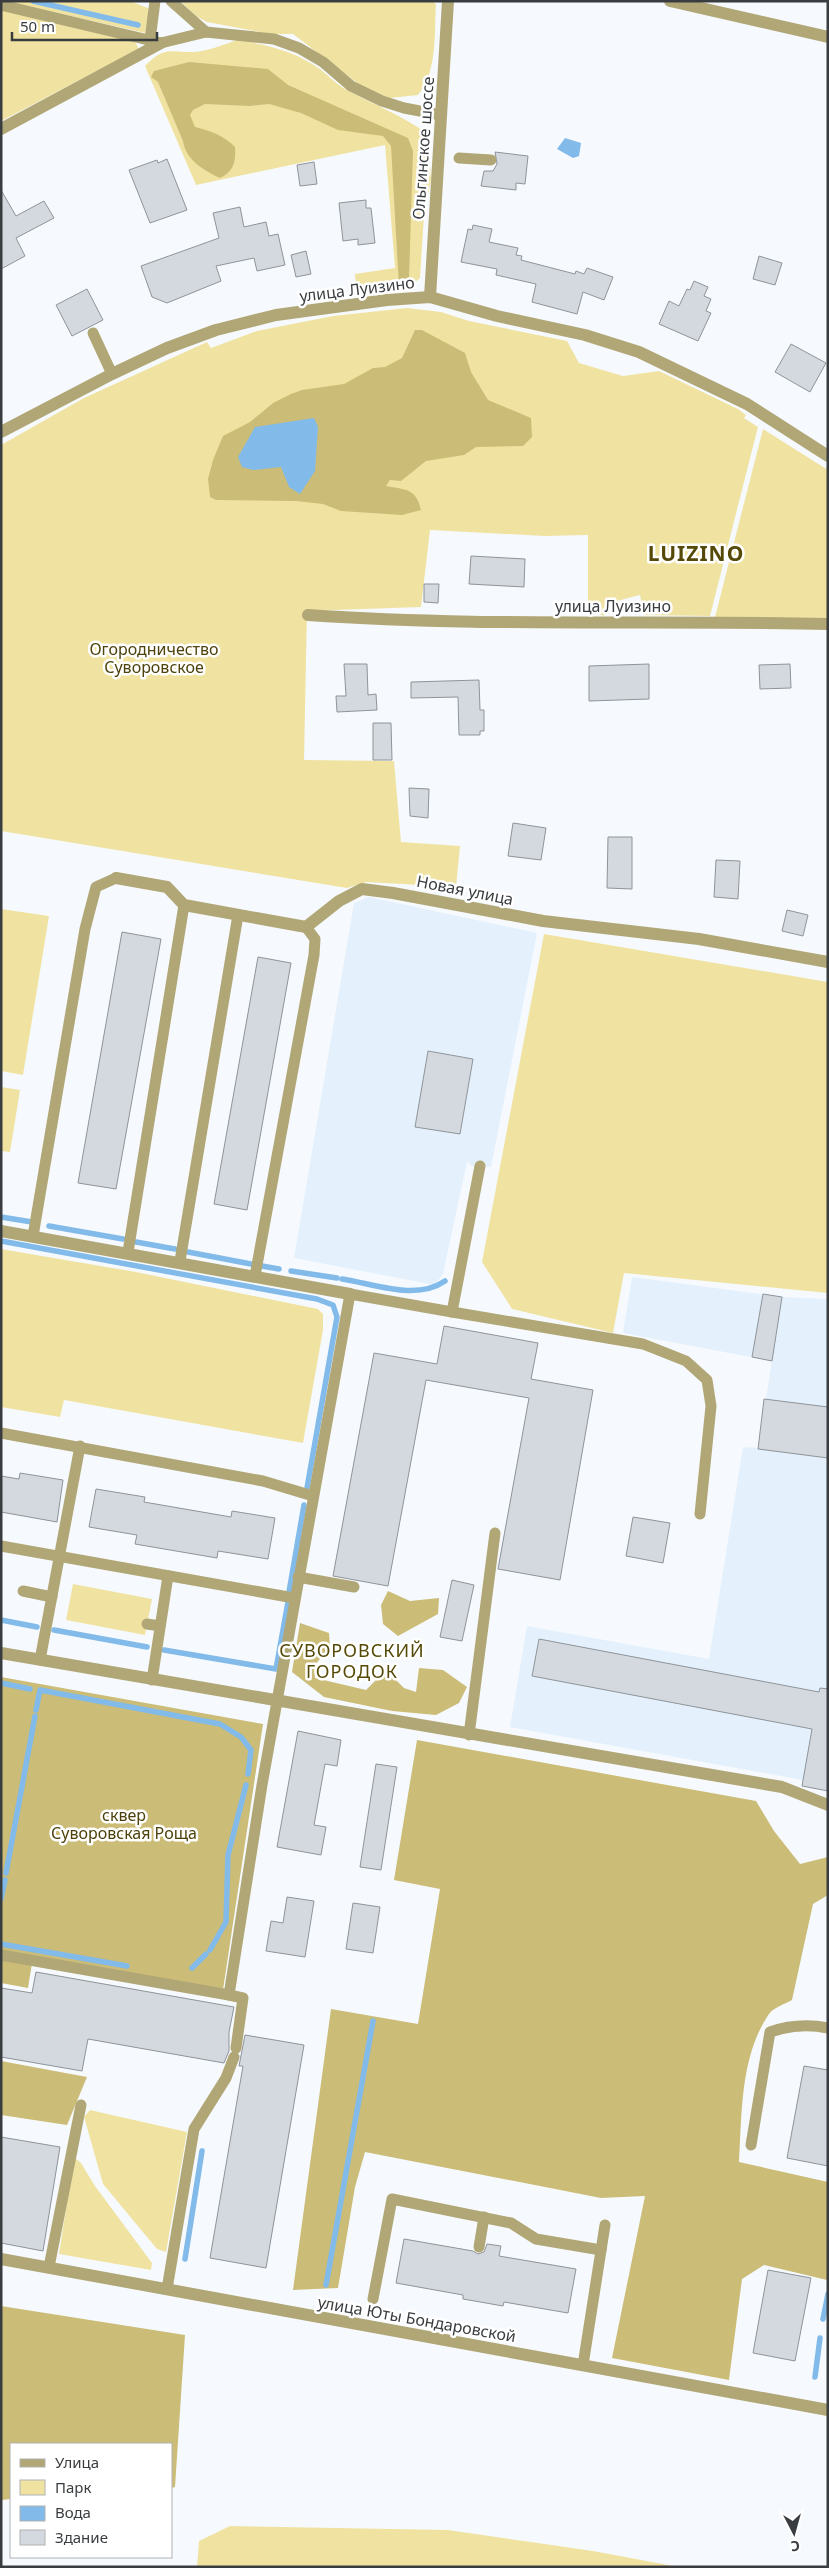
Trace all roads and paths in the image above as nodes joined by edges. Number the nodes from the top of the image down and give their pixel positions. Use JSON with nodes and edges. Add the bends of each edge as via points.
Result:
{"nodes":[{"id":1,"x":155,"y":1,"type":"edge"},
{"id":2,"x":171,"y":1,"type":"edge"},
{"id":3,"x":448,"y":1,"type":"edge"},
{"id":4,"x":670,"y":1,"type":"edge"},
{"id":5,"x":1,"y":5,"type":"edge"},
{"id":6,"x":206,"y":32,"type":"junction"},
{"id":7,"x":828,"y":37,"type":"edge"},
{"id":8,"x":156,"y":41,"type":"junction"},
{"id":9,"x":441,"y":115,"type":"junction"},
{"id":10,"x":1,"y":129,"type":"edge"},
{"id":11,"x":459,"y":158,"type":"dead end"},
{"id":12,"x":492,"y":160,"type":"dead end"},
{"id":13,"x":430,"y":297,"type":"junction"},
{"id":14,"x":92,"y":333,"type":"dead end"},
{"id":15,"x":112,"y":374,"type":"junction"},
{"id":16,"x":1,"y":432,"type":"edge"},
{"id":17,"x":828,"y":456,"type":"edge"},
{"id":18,"x":308,"y":615,"type":"dead end"},
{"id":19,"x":828,"y":624,"type":"edge"},
{"id":20,"x":116,"y":878,"type":"joint"},
{"id":21,"x":184,"y":905,"type":"junction"},
{"id":22,"x":238,"y":915,"type":"junction"},
{"id":23,"x":306,"y":927,"type":"junction"},
{"id":24,"x":828,"y":962,"type":"edge"},
{"id":25,"x":480,"y":1166,"type":"dead end"},
{"id":26,"x":1,"y":1231,"type":"edge"},
{"id":27,"x":33,"y":1236,"type":"junction"},
{"id":28,"x":128,"y":1252,"type":"junction"},
{"id":29,"x":180,"y":1262,"type":"junction"},
{"id":30,"x":255,"y":1276,"type":"junction"},
{"id":31,"x":350,"y":1294,"type":"junction"},
{"id":32,"x":452,"y":1312,"type":"junction"},
{"id":33,"x":1,"y":1432,"type":"edge"},
{"id":34,"x":80,"y":1446,"type":"junction"},
{"id":35,"x":313,"y":1496,"type":"junction"},
{"id":36,"x":700,"y":1514,"type":"dead end"},
{"id":37,"x":495,"y":1533,"type":"dead end"},
{"id":38,"x":1,"y":1546,"type":"edge"},
{"id":39,"x":59,"y":1557,"type":"junction"},
{"id":40,"x":168,"y":1576,"type":"junction"},
{"id":41,"x":298,"y":1578,"type":"junction"},
{"id":42,"x":354,"y":1588,"type":"dead end"},
{"id":43,"x":23,"y":1591,"type":"dead end"},
{"id":44,"x":52,"y":1597,"type":"junction"},
{"id":45,"x":294,"y":1598,"type":"junction"},
{"id":46,"x":147,"y":1624,"type":"dead end"},
{"id":47,"x":160,"y":1626,"type":"junction"},
{"id":48,"x":1,"y":1653,"type":"edge"},
{"id":49,"x":40,"y":1660,"type":"junction"},
{"id":50,"x":152,"y":1680,"type":"junction"},
{"id":51,"x":276,"y":1701,"type":"junction"},
{"id":52,"x":469,"y":1735,"type":"junction"},
{"id":53,"x":828,"y":1805,"type":"edge"},
{"id":54,"x":1,"y":1955,"type":"edge"},
{"id":55,"x":229,"y":1995,"type":"junction"},
{"id":56,"x":828,"y":2028,"type":"edge"},
{"id":57,"x":81,"y":2104,"type":"dead end"},
{"id":58,"x":751,"y":2145,"type":"dead end"},
{"id":59,"x":484,"y":2217,"type":"junction"},
{"id":60,"x":605,"y":2225,"type":"dead end"},
{"id":61,"x":479,"y":2247,"type":"dead end"},
{"id":62,"x":601,"y":2250,"type":"junction"},
{"id":63,"x":1,"y":2259,"type":"edge"},
{"id":64,"x":48,"y":2267,"type":"junction"},
{"id":65,"x":167,"y":2289,"type":"junction"},
{"id":66,"x":373,"y":2300,"type":"dead end"},
{"id":67,"x":583,"y":2365,"type":"junction"},
{"id":68,"x":827,"y":2408,"type":"edge"}],
"edges":[{"from":1,"to":8,"type":"lane"},
{"from":2,"to":6,"type":"lane"},
{"from":3,"to":9,"type":"street","name":"Ольгинское шоссе"},
{"from":4,"to":7,"type":"street"},
{"from":5,"to":8,"type":"lane"},
{"from":6,"to":8,"type":"lane"},
{"from":6,"to":9,"type":"lane","via":[[274,39],[299,48],[323,62],[351,86],[382,101]]},
{"from":8,"to":10,"type":"street"},
{"from":9,"to":13,"type":"street","name":"Ольгинское шоссе"},
{"from":11,"to":12,"type":"lane"},
{"from":13,"to":15,"type":"street","name":"улица Луизино","via":[[276,315],[216,330],[167,348]]},
{"from":13,"to":17,"type":"street","name":"улица Луизино","via":[[497,316],[585,335],[639,352],[747,404]]},
{"from":14,"to":15,"type":"lane"},
{"from":15,"to":16,"type":"street","name":"улица Луизино"},
{"from":18,"to":19,"type":"street","name":"улица Луизино","via":[[404,622]]},
{"from":20,"to":21,"type":"street","via":[[167,887]]},
{"from":20,"to":27,"type":"lane","via":[[96,887],[85,929]]},
{"from":21,"to":22,"type":"street"},
{"from":21,"to":28,"type":"lane"},
{"from":22,"to":23,"type":"street"},
{"from":22,"to":29,"type":"lane"},
{"from":23,"to":24,"type":"street","name":"Новая улица","via":[[339,901],[362,889],[543,921],[699,939]]},
{"from":23,"to":30,"type":"lane","via":[[315,939],[314,955]]},
{"from":25,"to":32,"type":"lane"},
{"from":26,"to":27,"type":"street"},
{"from":27,"to":28,"type":"street"},
{"from":28,"to":29,"type":"street"},
{"from":29,"to":30,"type":"street"},
{"from":30,"to":31,"type":"street"},
{"from":31,"to":32,"type":"lane"},
{"from":31,"to":35,"type":"lane"},
{"from":32,"to":36,"type":"lane","via":[[643,1344],[686,1361],[707,1380],[711,1406]]},
{"from":33,"to":34,"type":"lane"},
{"from":34,"to":35,"type":"lane","via":[[263,1481]]},
{"from":34,"to":39,"type":"lane"},
{"from":35,"to":41,"type":"lane"},
{"from":37,"to":52,"type":"lane"},
{"from":38,"to":39,"type":"lane"},
{"from":39,"to":40,"type":"lane"},
{"from":39,"to":44,"type":"lane"},
{"from":40,"to":45,"type":"lane"},
{"from":40,"to":47,"type":"lane"},
{"from":41,"to":42,"type":"lane"},
{"from":41,"to":45,"type":"lane"},
{"from":43,"to":44,"type":"lane"},
{"from":44,"to":49,"type":"lane"},
{"from":45,"to":51,"type":"lane"},
{"from":46,"to":47,"type":"lane"},
{"from":47,"to":50,"type":"lane"},
{"from":48,"to":49,"type":"street"},
{"from":49,"to":50,"type":"street"},
{"from":50,"to":51,"type":"street"},
{"from":51,"to":52,"type":"street"},
{"from":51,"to":55,"type":"lane"},
{"from":52,"to":53,"type":"street","via":[[782,1787]]},
{"from":54,"to":55,"type":"lane"},
{"from":55,"to":65,"type":"lane","via":[[243,1998],[235,2053],[226,2078],[194,2129]]},
{"from":56,"to":58,"type":"lane","via":[[787,2026],[770,2032]]},
{"from":57,"to":64,"type":"lane"},
{"from":59,"to":61,"type":"lane"},
{"from":59,"to":62,"type":"lane","via":[[511,2223],[536,2239]]},
{"from":59,"to":66,"type":"lane","via":[[392,2199]]},
{"from":60,"to":62,"type":"lane"},
{"from":62,"to":67,"type":"lane"},
{"from":63,"to":64,"type":"street","name":"улица Юты Бондаровской"},
{"from":64,"to":65,"type":"street","name":"улица Юты Бондаровской"},
{"from":65,"to":67,"type":"street","name":"улица Юты Бондаровской"},
{"from":67,"to":68,"type":"street","name":"улица Юты Бондаровской"}]}
